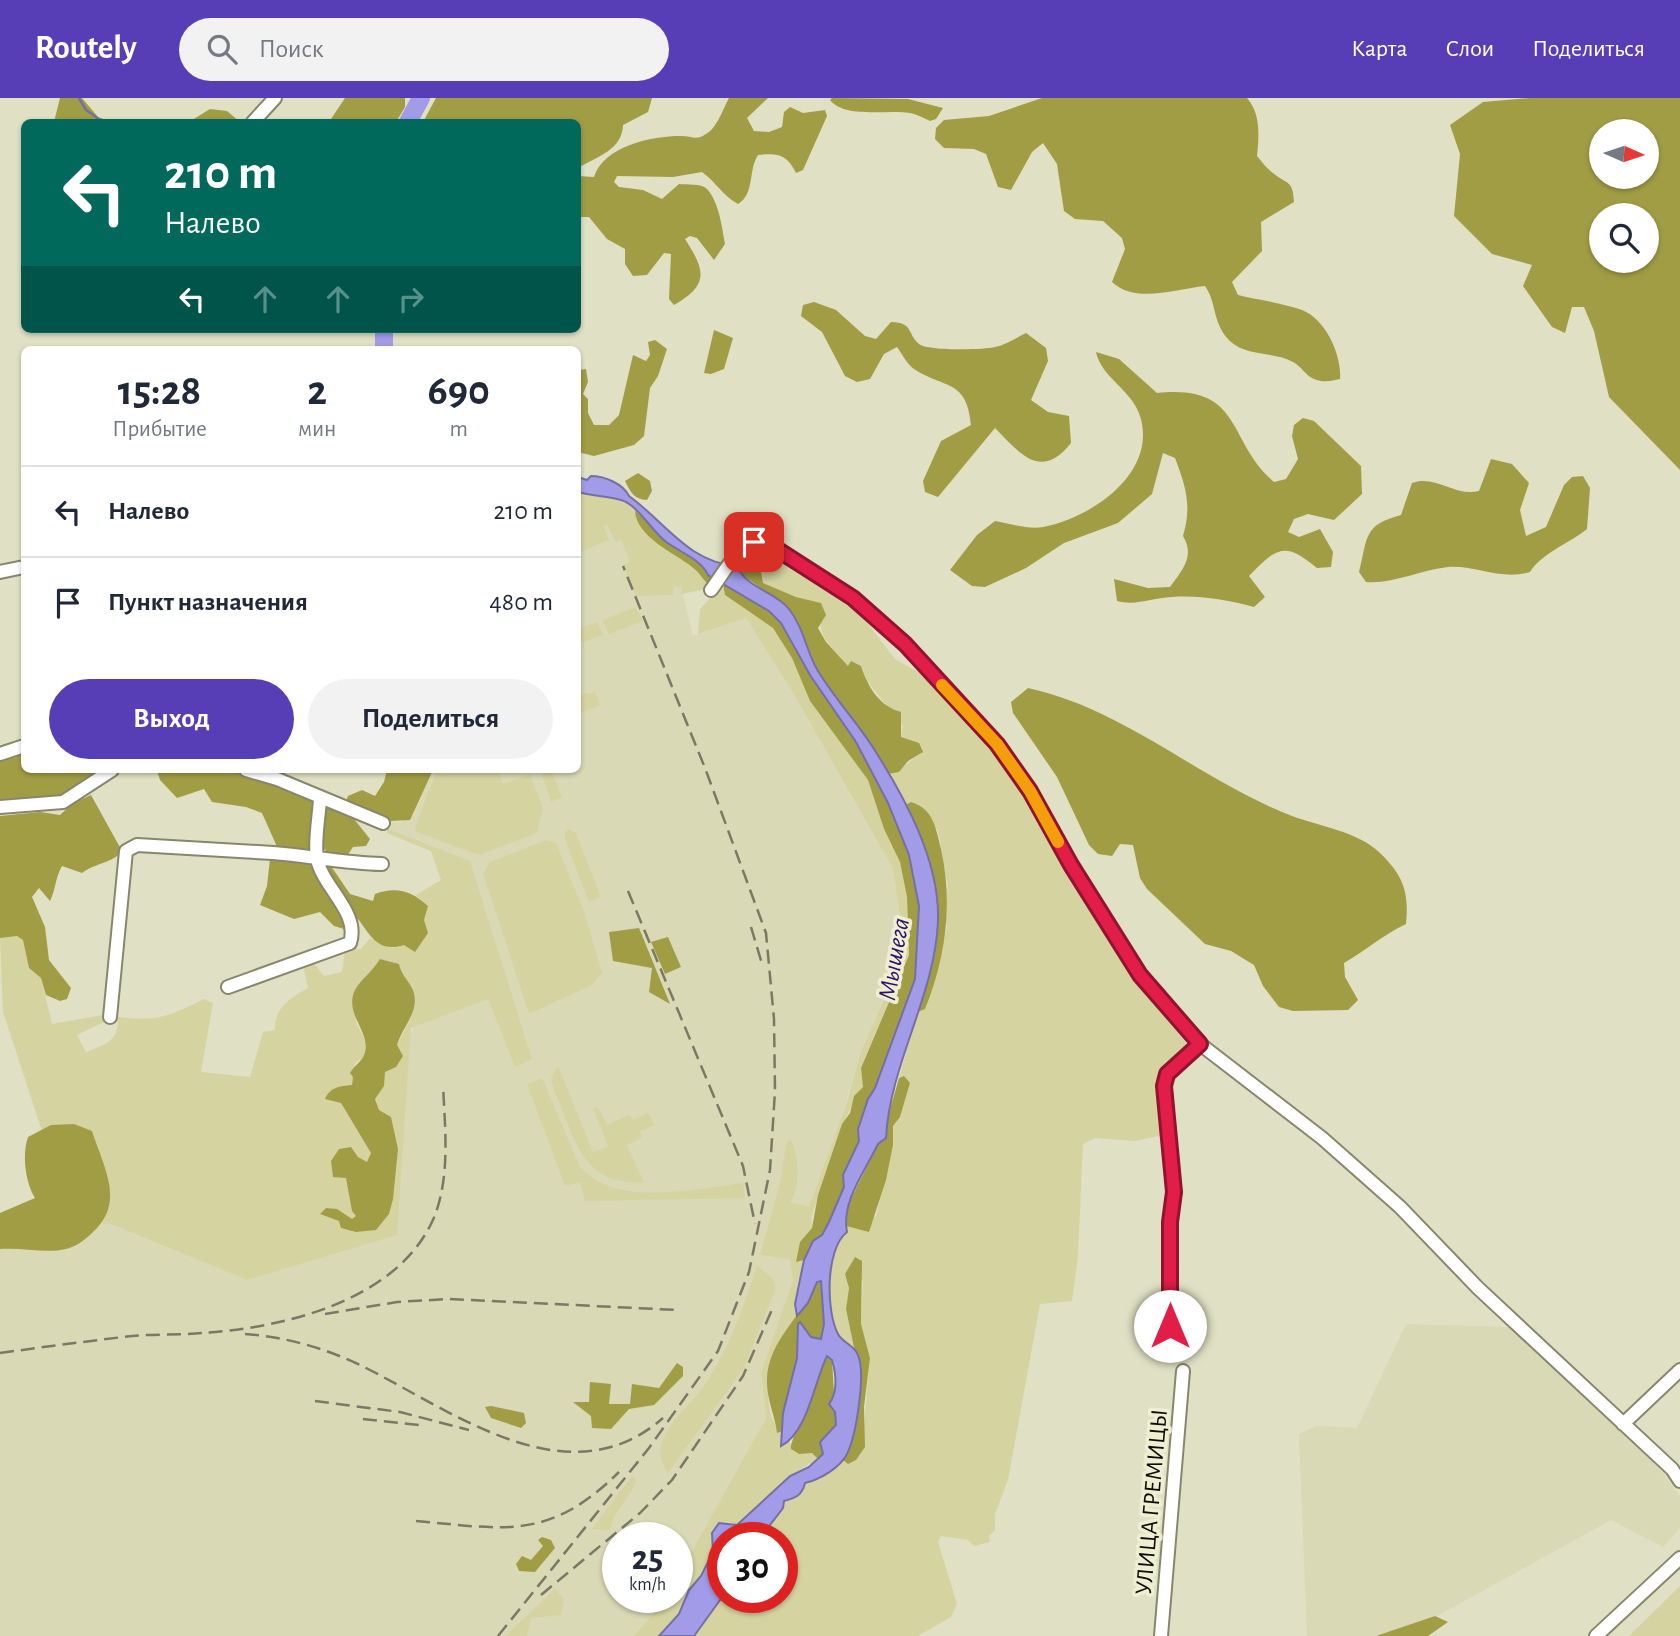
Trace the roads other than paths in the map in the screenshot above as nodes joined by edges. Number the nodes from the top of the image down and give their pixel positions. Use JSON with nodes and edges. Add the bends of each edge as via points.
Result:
{"nodes":[{"id":1,"x":275,"y":98,"type":"edge"},
{"id":2,"x":256,"y":119,"type":"edge"},
{"id":3,"x":21,"y":568,"type":"edge"},
{"id":4,"x":0,"y":572,"type":"edge"},
{"id":5,"x":711,"y":590,"type":"dead end"},
{"id":6,"x":21,"y":747,"type":"edge"},
{"id":7,"x":0,"y":754,"type":"edge"},
{"id":8,"x":107,"y":773,"type":"edge"},
{"id":9,"x":256,"y":773,"type":"edge"},
{"id":10,"x":320,"y":799,"type":"junction"},
{"id":11,"x":0,"y":807,"type":"edge"},
{"id":12,"x":383,"y":823,"type":"dead end"},
{"id":13,"x":317,"y":857,"type":"junction"},
{"id":14,"x":382,"y":864,"type":"dead end"},
{"id":15,"x":228,"y":987,"type":"dead end"},
{"id":16,"x":110,"y":1017,"type":"dead end"},
{"id":17,"x":1200,"y":1044,"type":"junction"},
{"id":18,"x":1170,"y":1326,"type":"dead end"},
{"id":19,"x":1680,"y":1370,"type":"edge"},
{"id":20,"x":1183,"y":1371,"type":"dead end"},
{"id":21,"x":1623,"y":1424,"type":"junction"},
{"id":22,"x":1680,"y":1481,"type":"edge"},
{"id":23,"x":1680,"y":1558,"type":"edge"},
{"id":24,"x":1161,"y":1636,"type":"edge"},
{"id":25,"x":1596,"y":1636,"type":"edge"}],
"edges":[{"from":1,"to":2,"type":"street"},
{"from":3,"to":4,"type":"street"},
{"from":5,"to":17,"type":"street","via":[[754,542],[772,546],[853,598],[905,644],[997,744],[1140,975]]},
{"from":6,"to":7,"type":"street"},
{"from":8,"to":11,"type":"street","via":[[63,802]]},
{"from":9,"to":10,"type":"street"},
{"from":10,"to":12,"type":"street"},
{"from":10,"to":13,"type":"street"},
{"from":13,"to":14,"type":"street","via":[[337,863]]},
{"from":13,"to":15,"type":"street","via":[[352,925],[350,943]]},
{"from":13,"to":16,"type":"street","via":[[136,845],[126,851]]},
{"from":17,"to":18,"type":"street","via":[[1167,1074],[1164,1086],[1174,1192]]},
{"from":17,"to":21,"type":"street","via":[[1322,1138],[1400,1207],[1478,1288]]},
{"from":19,"to":21,"type":"street"},
{"from":20,"to":24,"type":"street","name":"УЛИЦА ГРЕМИЦЫ"},
{"from":21,"to":22,"type":"street"},
{"from":23,"to":25,"type":"street"}]}
